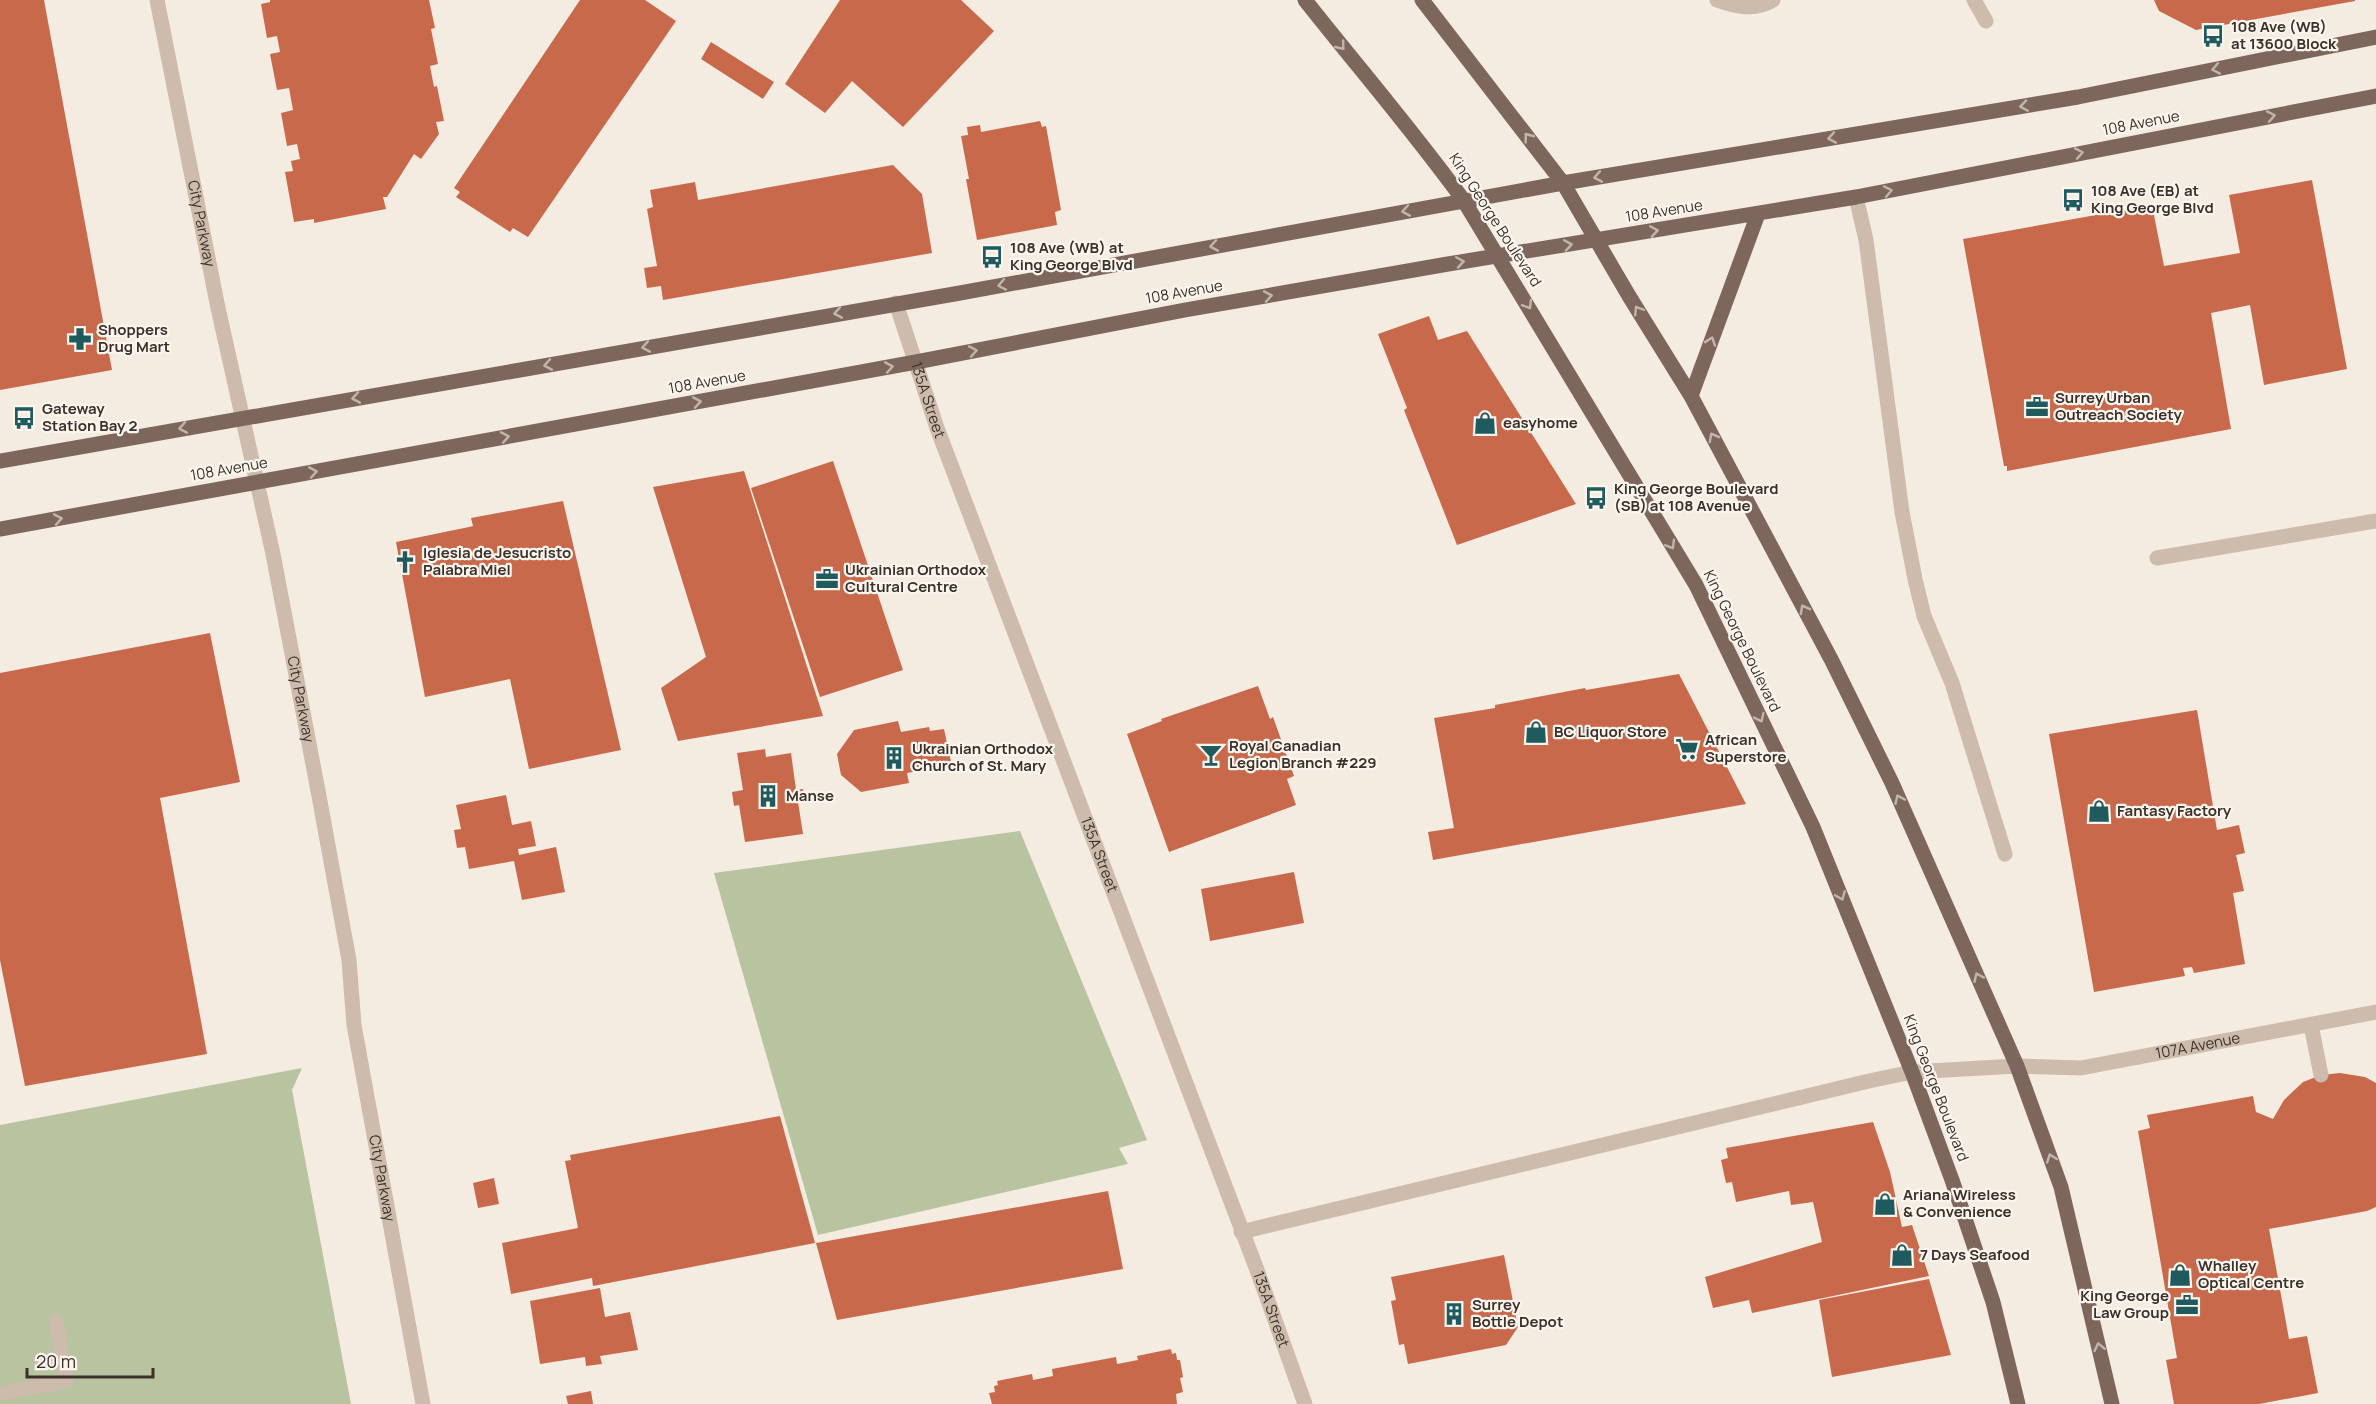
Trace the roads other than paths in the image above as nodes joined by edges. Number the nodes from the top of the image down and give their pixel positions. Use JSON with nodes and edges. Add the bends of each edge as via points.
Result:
{"nodes":[{"id":1,"x":157,"y":0,"type":"edge"},
{"id":2,"x":1305,"y":0,"type":"edge"},
{"id":3,"x":1422,"y":0,"type":"edge"},
{"id":4,"x":1718,"y":0,"type":"edge"},
{"id":5,"x":1773,"y":0,"type":"edge"},
{"id":6,"x":1974,"y":0,"type":"edge"},
{"id":7,"x":1986,"y":21,"type":"dead end"},
{"id":8,"x":2376,"y":37,"type":"edge"},
{"id":9,"x":2376,"y":96,"type":"edge"},
{"id":10,"x":1563,"y":183,"type":"junction"},
{"id":11,"x":1856,"y":197,"type":"junction"},
{"id":12,"x":1464,"y":201,"type":"junction"},
{"id":13,"x":1758,"y":214,"type":"junction"},
{"id":14,"x":1596,"y":240,"type":"junction"},
{"id":15,"x":1497,"y":256,"type":"junction"},
{"id":16,"x":896,"y":303,"type":"junction"},
{"id":17,"x":916,"y":362,"type":"junction"},
{"id":18,"x":1691,"y":396,"type":"junction"},
{"id":19,"x":241,"y":418,"type":"junction"},
{"id":20,"x":0,"y":461,"type":"edge"},
{"id":21,"x":256,"y":482,"type":"junction"},
{"id":22,"x":2376,"y":521,"type":"edge"},
{"id":23,"x":0,"y":529,"type":"edge"},
{"id":24,"x":2157,"y":558,"type":"dead end"},
{"id":25,"x":2005,"y":854,"type":"dead end"},
{"id":26,"x":2376,"y":1012,"type":"edge"},
{"id":27,"x":2311,"y":1025,"type":"junction"},
{"id":28,"x":2017,"y":1066,"type":"junction"},
{"id":29,"x":1912,"y":1072,"type":"junction"},
{"id":30,"x":2321,"y":1075,"type":"dead end"},
{"id":31,"x":1242,"y":1232,"type":"junction"},
{"id":32,"x":56,"y":1322,"type":"dead end"},
{"id":33,"x":0,"y":1393,"type":"edge"},
{"id":34,"x":423,"y":1404,"type":"edge"},
{"id":35,"x":1305,"y":1404,"type":"edge"},
{"id":36,"x":2018,"y":1404,"type":"edge"},
{"id":37,"x":2112,"y":1404,"type":"edge"}],
"edges":[{"from":1,"to":19,"type":"street","name":"City Parkway"},
{"from":2,"to":12,"type":"main road","name":"King George Boulevard","one_way":true},
{"from":10,"to":3,"type":"main road","one_way":true},
{"from":4,"to":5,"type":"street","via":[[1750,8]]},
{"from":6,"to":7,"type":"street"},
{"from":8,"to":10,"type":"main road","one_way":true,"via":[[2078,97]]},
{"from":11,"to":9,"type":"main road","name":"108 Avenue","one_way":true},
{"from":10,"to":12,"type":"main road"},
{"from":10,"to":14,"type":"main road"},
{"from":11,"to":13,"type":"main road","name":"108 Avenue"},
{"from":11,"to":25,"type":"street","via":[[1866,240],[1902,512],[1915,579]]},
{"from":12,"to":15,"type":"main road","name":"King George Boulevard"},
{"from":12,"to":16,"type":"main road","one_way":true},
{"from":14,"to":13,"type":"main road","name":"108 Avenue","one_way":true},
{"from":18,"to":13,"type":"main road","one_way":true},
{"from":15,"to":14,"type":"main road","name":"108 Avenue","one_way":true},
{"from":18,"to":14,"type":"main road","one_way":true},
{"from":17,"to":15,"type":"main road","name":"108 Avenue","one_way":true},
{"from":15,"to":29,"type":"main road","name":"King George Boulevard","one_way":true,"via":[[1696,585],[1813,827]]},
{"from":16,"to":17,"type":"street","name":"135A Street"},
{"from":16,"to":19,"type":"main road","one_way":true},
{"from":21,"to":17,"type":"main road","name":"108 Avenue","one_way":true},
{"from":17,"to":31,"type":"street","name":"135A Street","via":[[937,428]]},
{"from":28,"to":18,"type":"main road","one_way":true,"via":[[1882,763]]},
{"from":19,"to":20,"type":"main road","one_way":true},
{"from":19,"to":21,"type":"street","name":"City Parkway"},
{"from":23,"to":21,"type":"main road","name":"108 Avenue","one_way":true},
{"from":21,"to":34,"type":"street","name":"City Parkway","via":[[349,960],[354,1025]]},
{"from":22,"to":24,"type":"street"},
{"from":26,"to":27,"type":"street","name":"107A Avenue"},
{"from":27,"to":28,"type":"street","name":"107A Avenue","via":[[2105,1065]]},
{"from":27,"to":30,"type":"street"},
{"from":28,"to":29,"type":"street","name":"107A Avenue"},
{"from":37,"to":28,"type":"main road","one_way":true,"via":[[2061,1187]]},
{"from":29,"to":31,"type":"street","name":"107A Avenue"},
{"from":29,"to":36,"type":"main road","name":"King George Boulevard","via":[[1993,1302]]},
{"from":31,"to":35,"type":"street","name":"135A Street"},
{"from":32,"to":33,"type":"street","via":[[66,1381]]}]}
